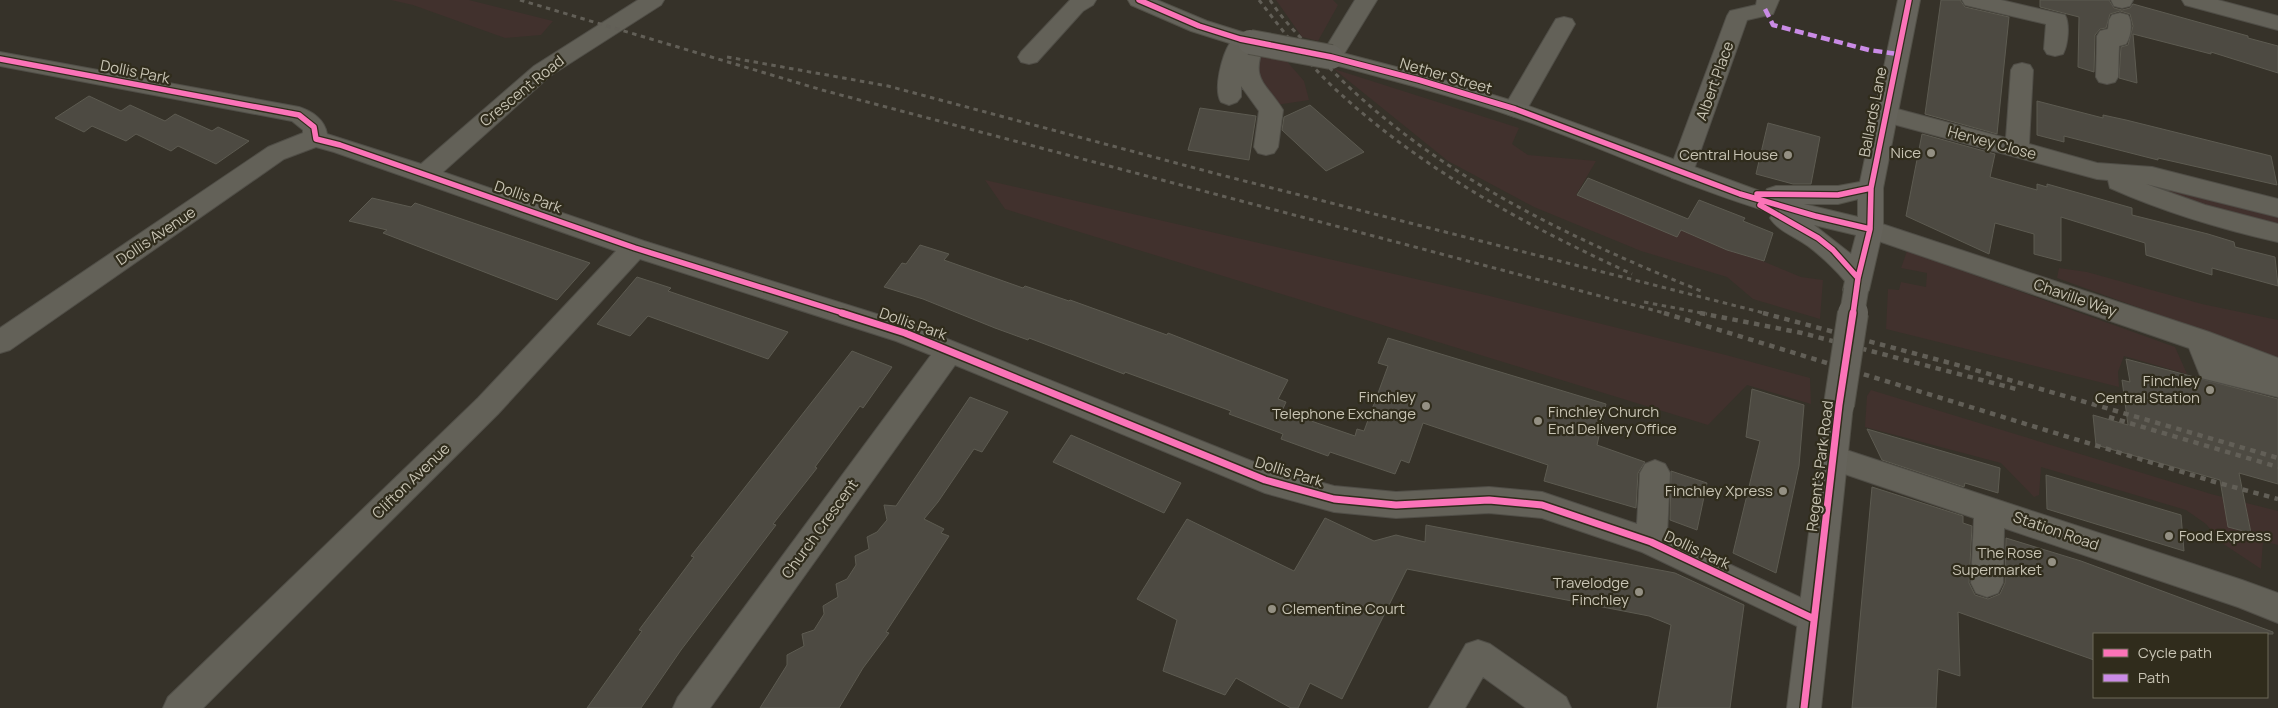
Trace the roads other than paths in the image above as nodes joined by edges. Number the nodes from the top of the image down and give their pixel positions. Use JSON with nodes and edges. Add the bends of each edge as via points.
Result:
{"nodes":[{"id":1,"x":653,"y":0,"type":"edge"},
{"id":2,"x":1085,"y":0,"type":"edge"},
{"id":3,"x":1139,"y":0,"type":"edge"},
{"id":4,"x":1366,"y":0,"type":"edge"},
{"id":5,"x":1909,"y":0,"type":"edge"},
{"id":6,"x":1973,"y":0,"type":"edge"},
{"id":7,"x":2193,"y":0,"type":"edge"},
{"id":8,"x":1766,"y":4,"type":"edge"},
{"id":9,"x":2121,"y":7,"type":"edge"},
{"id":10,"x":2278,"y":23,"type":"edge"},
{"id":11,"x":1564,"y":24,"type":"dead end"},
{"id":12,"x":1248,"y":41,"type":"junction"},
{"id":13,"x":2055,"y":48,"type":"dead end"},
{"id":14,"x":1029,"y":57,"type":"dead end"},
{"id":15,"x":1331,"y":57,"type":"junction"},
{"id":16,"x":0,"y":59,"type":"edge"},
{"id":17,"x":2022,"y":70,"type":"dead end"},
{"id":18,"x":2107,"y":77,"type":"dead end"},
{"id":19,"x":1229,"y":97,"type":"dead end"},
{"id":20,"x":1515,"y":109,"type":"junction"},
{"id":21,"x":1886,"y":114,"type":"junction"},
{"id":22,"x":316,"y":139,"type":"junction"},
{"id":23,"x":1266,"y":147,"type":"dead end"},
{"id":24,"x":2017,"y":150,"type":"junction"},
{"id":25,"x":2097,"y":171,"type":"junction"},
{"id":26,"x":1682,"y":172,"type":"junction"},
{"id":27,"x":424,"y":175,"type":"junction"},
{"id":28,"x":1871,"y":188,"type":"junction"},
{"id":29,"x":1740,"y":194,"type":"junction"},
{"id":30,"x":2278,"y":208,"type":"edge"},
{"id":31,"x":1870,"y":229,"type":"junction"},
{"id":32,"x":2278,"y":233,"type":"edge"},
{"id":33,"x":635,"y":248,"type":"junction"},
{"id":34,"x":1857,"y":284,"type":"junction"},
{"id":35,"x":2199,"y":340,"type":"junction"},
{"id":36,"x":0,"y":342,"type":"edge"},
{"id":37,"x":950,"y":350,"type":"junction"},
{"id":38,"x":2278,"y":374,"type":"edge"},
{"id":39,"x":2278,"y":386,"type":"edge"},
{"id":40,"x":1834,"y":458,"type":"junction"},
{"id":41,"x":1655,"y":473,"type":"dead end"},
{"id":42,"x":1989,"y":509,"type":"junction"},
{"id":43,"x":1651,"y":542,"type":"junction"},
{"id":44,"x":1987,"y":583,"type":"dead end"},
{"id":45,"x":2278,"y":608,"type":"edge"},
{"id":46,"x":1814,"y":619,"type":"junction"},
{"id":47,"x":180,"y":708,"type":"edge"},
{"id":48,"x":690,"y":708,"type":"edge"},
{"id":49,"x":1446,"y":708,"type":"edge"},
{"id":50,"x":1554,"y":708,"type":"edge"},
{"id":51,"x":1804,"y":708,"type":"edge"}],
"edges":[{"from":1,"to":27,"type":"street","name":"Crescent Road","via":[[542,71]]},
{"from":2,"to":14,"type":"street","via":[[1075,6]]},
{"from":3,"to":12,"type":"main road","name":"Nether Street","via":[[1199,26]]},
{"from":4,"to":15,"type":"street"},
{"from":5,"to":21,"type":"main road","name":"Ballards Lane"},
{"from":6,"to":13,"type":"street","via":[[2057,20]]},
{"from":7,"to":10,"type":"street"},
{"from":8,"to":26,"type":"street","name":"Albert Place","via":[[1738,16]]},
{"from":9,"to":18,"type":"street","via":[[2118,39],[2108,36]]},
{"from":11,"to":20,"type":"street"},
{"from":12,"to":15,"type":"main road","name":"Nether Street","bridge":true},
{"from":12,"to":19,"type":"street","via":[[1231,72]]},
{"from":12,"to":23,"type":"street","via":[[1245,69],[1251,85],[1271,110]]},
{"from":15,"to":20,"type":"main road","name":"Nether Street"},
{"from":16,"to":22,"type":"street","name":"Dollis Park","via":[[299,115],[314,127]]},
{"from":17,"to":24,"type":"street"},
{"from":20,"to":26,"type":"main road","name":"Nether Street"},
{"from":21,"to":24,"type":"street","name":"Hervey Close"},
{"from":21,"to":28,"type":"main road","name":"Ballards Lane"},
{"from":22,"to":27,"type":"street","name":"Dollis Park"},
{"from":22,"to":36,"type":"street","name":"Dollis Avenue","via":[[276,153]]},
{"from":24,"to":25,"type":"street","name":"Hervey Close"},
{"from":25,"to":30,"type":"street","name":"Hervey Close","via":[[2152,176]]},
{"from":25,"to":32,"type":"street","name":"Hervey Close","via":[[2141,192]]},
{"from":26,"to":29,"type":"main road","name":"Nether Street"},
{"from":27,"to":33,"type":"street","name":"Dollis Park"},
{"from":28,"to":29,"type":"main road","via":[[1838,196]]},
{"from":28,"to":31,"type":"main road","name":"Ballards Lane"},
{"from":29,"to":31,"type":"main road","name":"Nether Street"},
{"from":29,"to":34,"type":"main road","name":"Nether Street","via":[[1818,238],[1833,250]]},
{"from":31,"to":34,"type":"main road","name":"Regent's Park Road"},
{"from":31,"to":35,"type":"street","name":"Chaville Way"},
{"from":33,"to":37,"type":"street","name":"Dollis Park"},
{"from":33,"to":47,"type":"street","name":"Clifton Avenue","via":[[488,406]]},
{"from":34,"to":40,"type":"main road","name":"Regent's Park Road","bridge":true},
{"from":35,"to":38,"type":"street","name":"Chaville Way","via":[[2268,366]]},
{"from":35,"to":39,"type":"street","via":[[2211,370]]},
{"from":37,"to":43,"type":"street","name":"Dollis Park","via":[[1265,480],[1334,499],[1396,505],[1489,500],[1542,505]]},
{"from":37,"to":48,"type":"street","name":"Church Crescent"},
{"from":40,"to":42,"type":"street","name":"Station Road"},
{"from":40,"to":46,"type":"main road","name":"Regent's Park Road"},
{"from":41,"to":43,"type":"street"},
{"from":42,"to":44,"type":"street"},
{"from":42,"to":45,"type":"street","name":"Station Road"},
{"from":43,"to":46,"type":"street","name":"Dollis Park"},
{"from":46,"to":51,"type":"main road","name":"Regent's Park Road"},
{"from":49,"to":50,"type":"street","via":[[1478,656]]}]}
